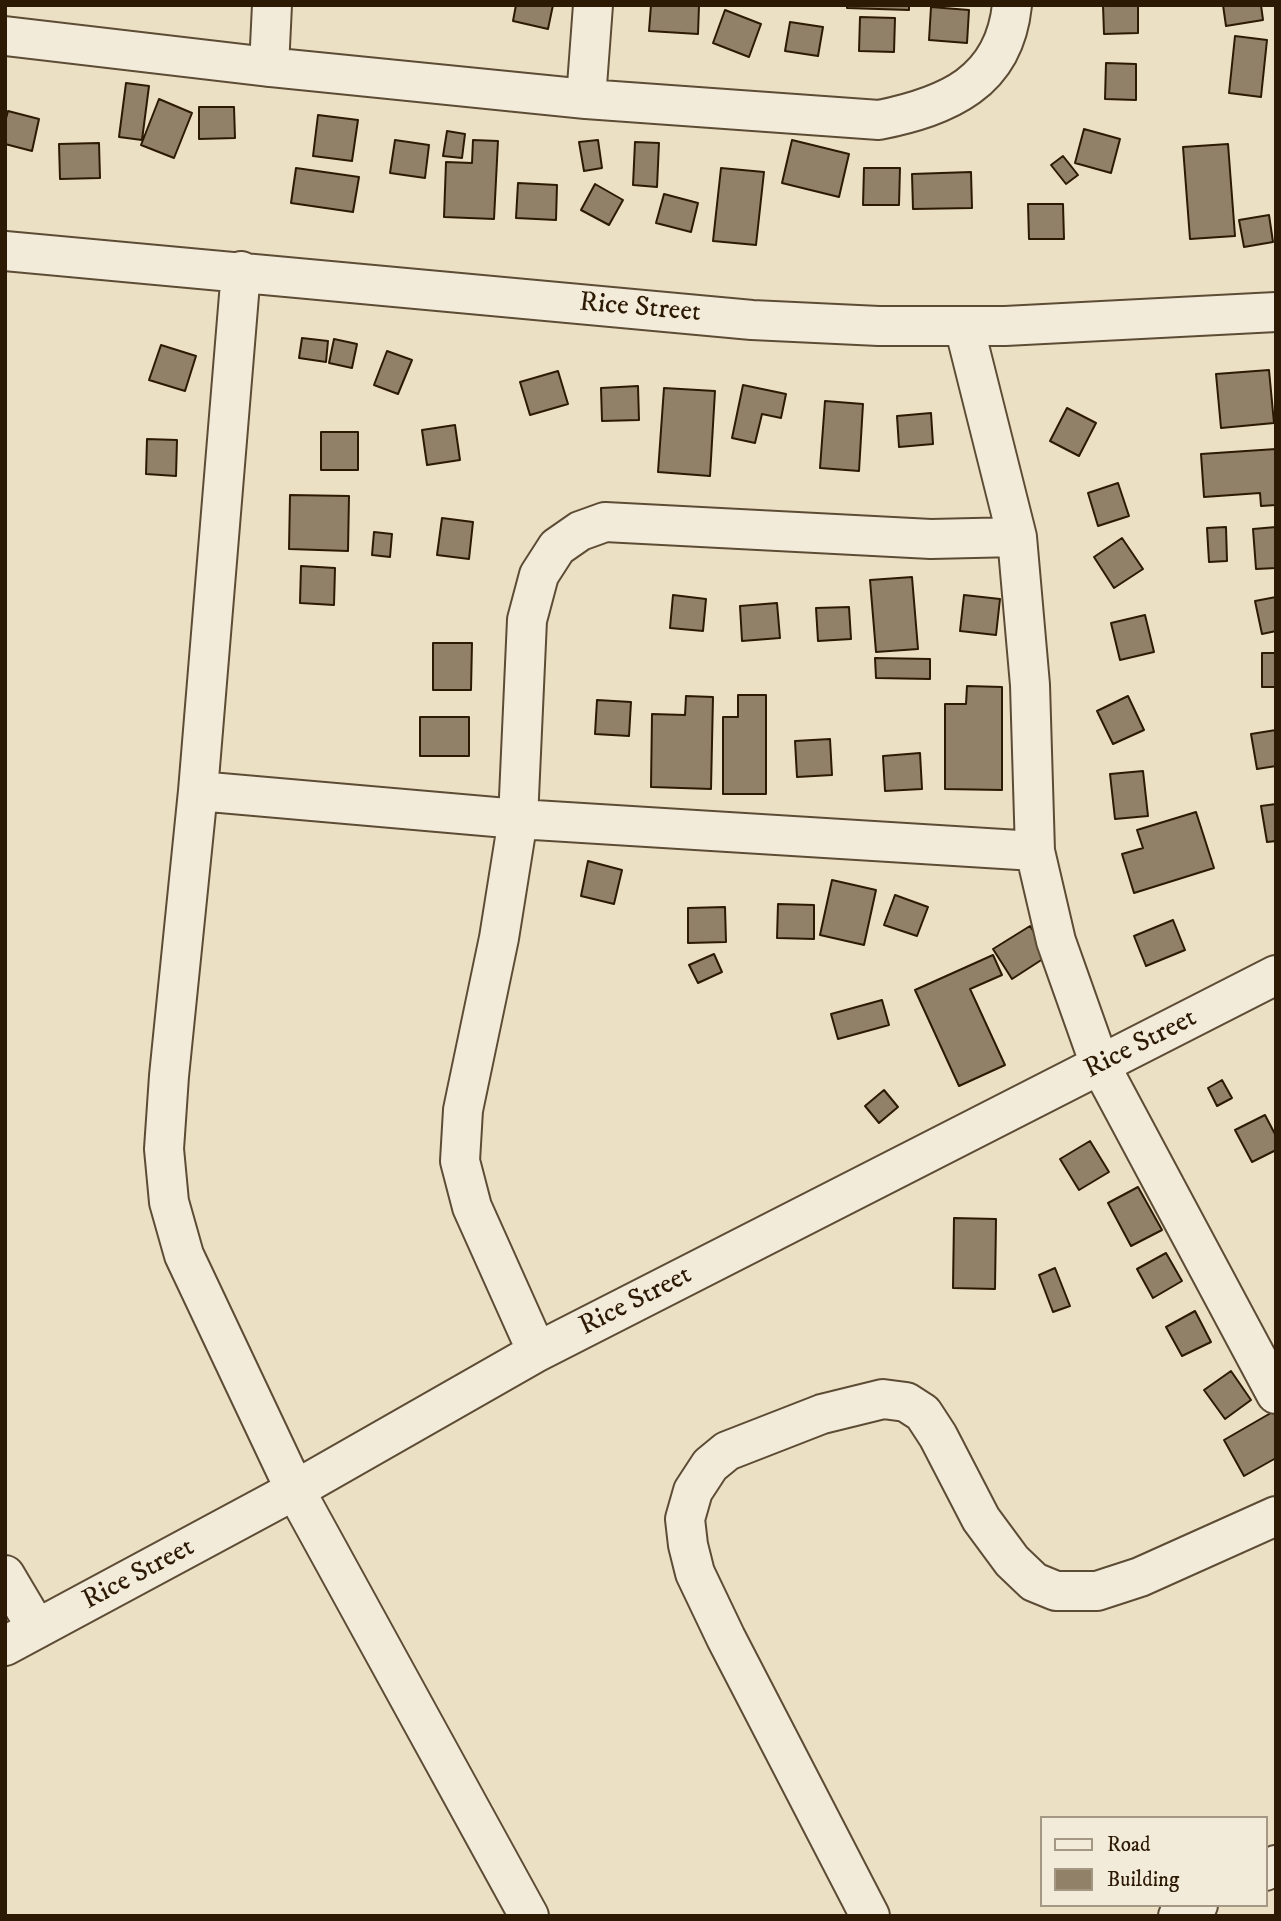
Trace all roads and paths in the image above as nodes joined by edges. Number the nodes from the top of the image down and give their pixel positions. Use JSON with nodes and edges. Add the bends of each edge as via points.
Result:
{"nodes":[{"id":1,"x":272,"y":5,"type":"edge"},
{"id":2,"x":593,"y":5,"type":"edge"},
{"id":3,"x":1012,"y":5,"type":"edge"},
{"id":4,"x":5,"y":36,"type":"edge"},
{"id":5,"x":269,"y":67,"type":"junction"},
{"id":6,"x":586,"y":99,"type":"junction"},
{"id":7,"x":5,"y":251,"type":"edge"},
{"id":8,"x":241,"y":271,"type":"junction"},
{"id":9,"x":1276,"y":312,"type":"edge"},
{"id":10,"x":964,"y":326,"type":"junction"},
{"id":11,"x":1017,"y":537,"type":"junction"},
{"id":12,"x":198,"y":791,"type":"junction"},
{"id":13,"x":518,"y":819,"type":"junction"},
{"id":14,"x":1035,"y":851,"type":"junction"},
{"id":15,"x":1276,"y":975,"type":"edge"},
{"id":16,"x":1100,"y":1065,"type":"junction"},
{"id":17,"x":537,"y":1352,"type":"junction"},
{"id":18,"x":1276,"y":1394,"type":"edge"},
{"id":19,"x":295,"y":1490,"type":"junction"},
{"id":20,"x":1276,"y":1516,"type":"edge"},
{"id":21,"x":5,"y":1575,"type":"edge"},
{"id":22,"x":21,"y":1638,"type":"edge"},
{"id":23,"x":1194,"y":1907,"type":"edge"},
{"id":24,"x":529,"y":1916,"type":"edge"},
{"id":25,"x":870,"y":1916,"type":"edge"},
{"id":26,"x":1178,"y":1916,"type":"edge"}],
"edges":[{"from":1,"to":5,"type":"street"},
{"from":2,"to":6,"type":"street"},
{"from":3,"to":6,"type":"street","via":[[995,61],[979,79],[917,113],[878,120]]},
{"from":4,"to":5,"type":"street"},
{"from":5,"to":6,"type":"street"},
{"from":7,"to":8,"type":"street","name":"Rice Street"},
{"from":8,"to":10,"type":"street","name":"Rice Street","via":[[752,320]]},
{"from":8,"to":12,"type":"street"},
{"from":9,"to":10,"type":"street","name":"Rice Street"},
{"from":10,"to":11,"type":"street"},
{"from":11,"to":13,"type":"street","via":[[931,539],[605,522],[580,531],[557,547],[539,575],[527,620]]},
{"from":11,"to":14,"type":"street","via":[[1030,685]]},
{"from":12,"to":13,"type":"street"},
{"from":12,"to":19,"type":"street","via":[[169,1076],[164,1149],[169,1202],[184,1255]]},
{"from":13,"to":14,"type":"street"},
{"from":13,"to":17,"type":"street","via":[[463,1111],[460,1161],[472,1207]]},
{"from":14,"to":16,"type":"street","via":[[1056,941]]},
{"from":15,"to":16,"type":"street","name":"Rice Street"},
{"from":16,"to":17,"type":"street","name":"Rice Street"},
{"from":16,"to":18,"type":"street"},
{"from":17,"to":19,"type":"street","name":"Rice Street"},
{"from":19,"to":22,"type":"street","name":"Rice Street"},
{"from":19,"to":24,"type":"street"},
{"from":20,"to":25,"type":"street","via":[[1140,1577],[1097,1591],[1056,1591],[1034,1582],[1012,1561],[981,1519],[923,1413],[906,1402],[883,1399],[822,1414],[727,1451],[710,1465],[693,1491],[685,1519],[695,1573]]},
{"from":21,"to":22,"type":"street"},
{"from":23,"to":26,"type":"street"}]}
